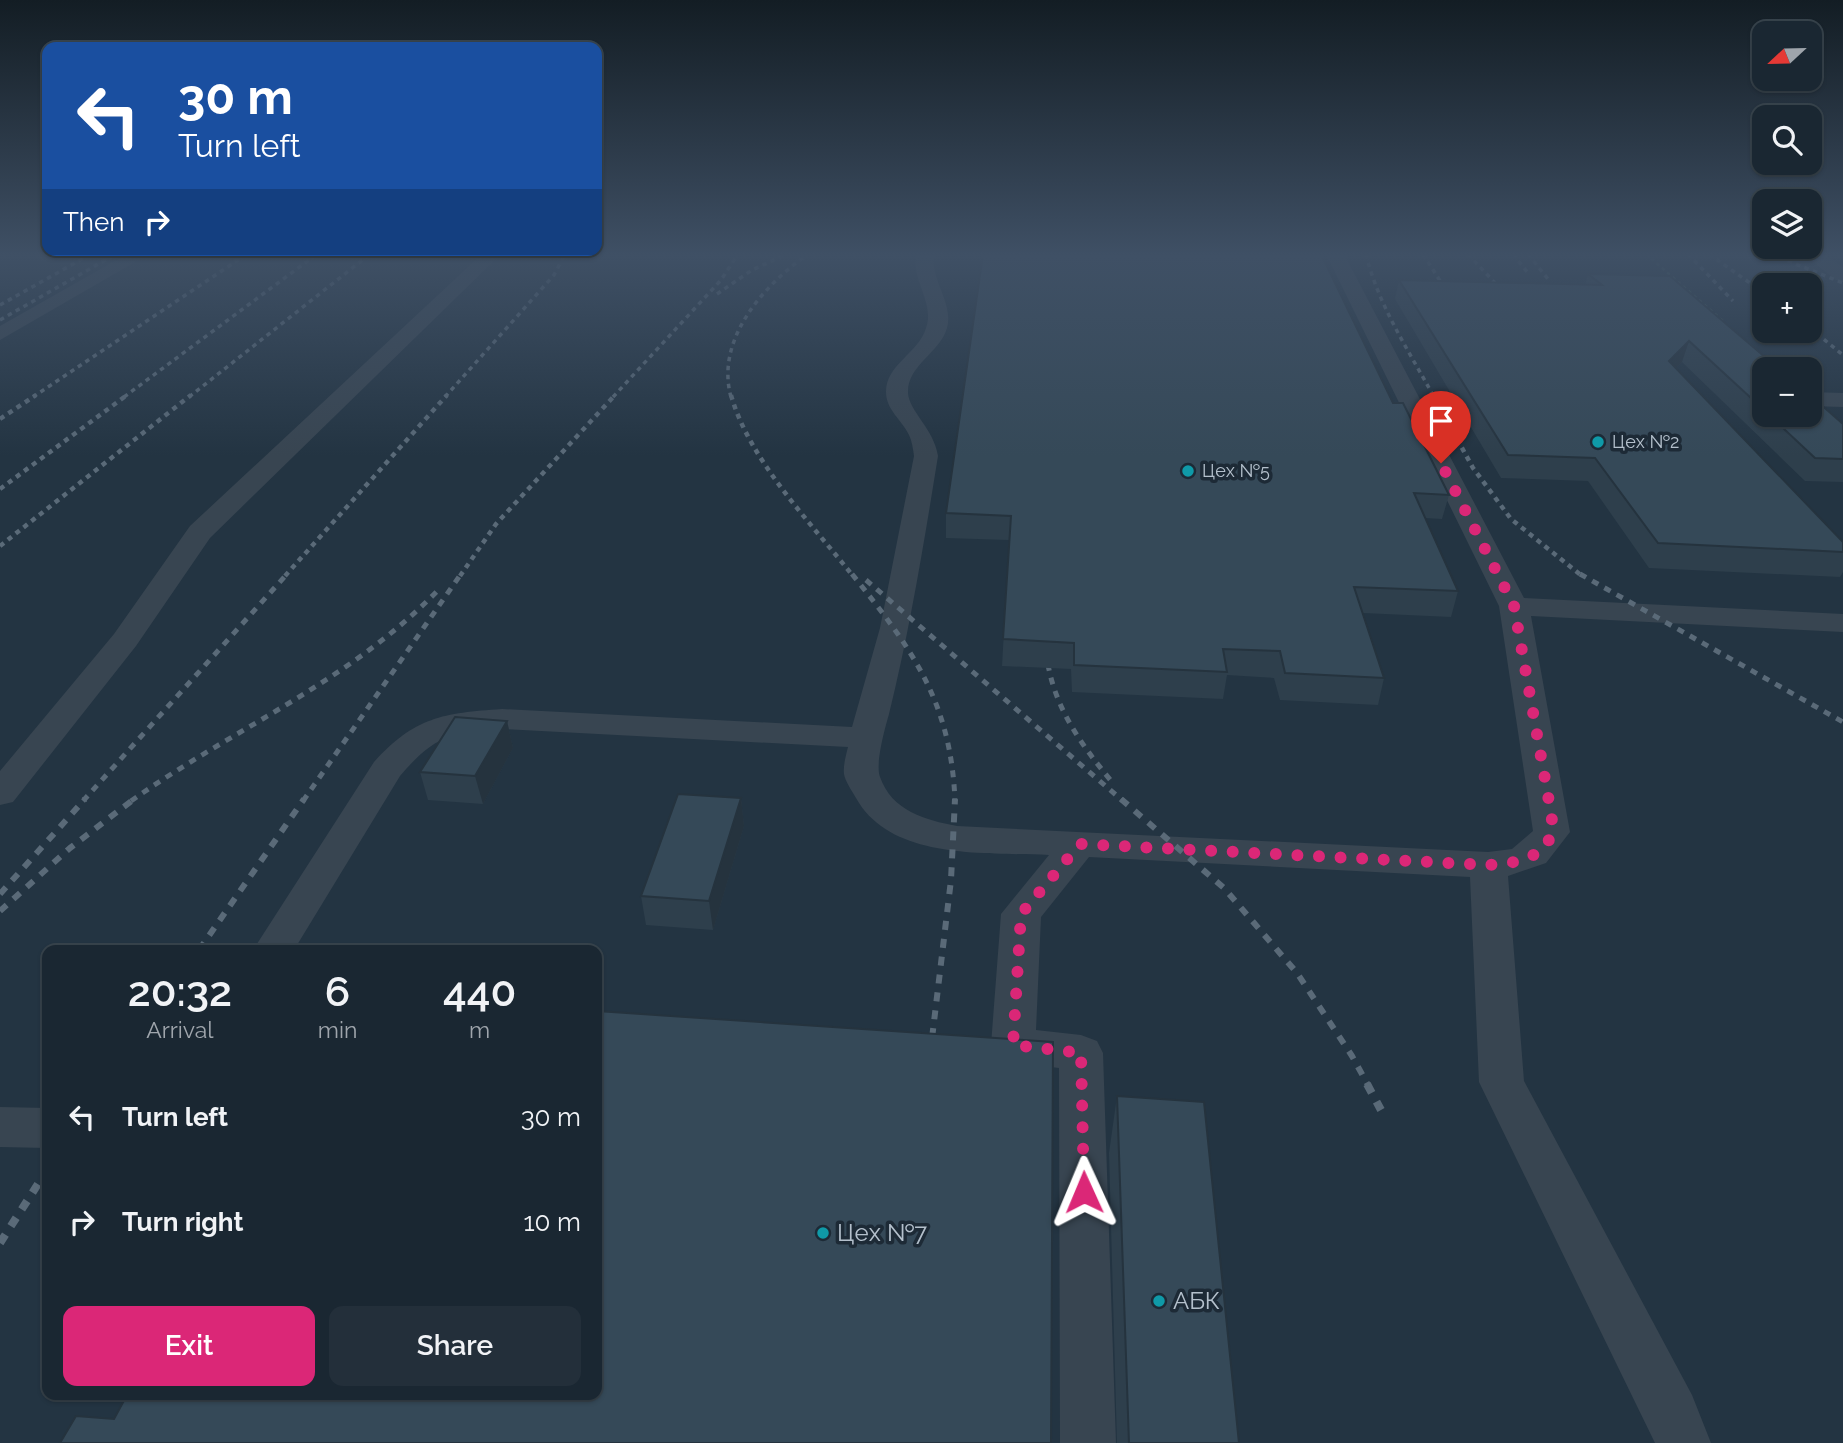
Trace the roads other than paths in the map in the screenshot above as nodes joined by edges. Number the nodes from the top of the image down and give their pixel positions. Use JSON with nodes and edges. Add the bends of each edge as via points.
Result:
{"nodes":[{"id":1,"x":22,"y":321,"type":"edge"},
{"id":2,"x":421,"y":321,"type":"edge"},
{"id":3,"x":937,"y":321,"type":"edge"},
{"id":4,"x":1369,"y":321,"type":"edge"},
{"id":5,"x":0,"y":334,"type":"edge"},
{"id":6,"x":1843,"y":400,"type":"edge"},
{"id":7,"x":1822,"y":404,"type":"edge"},
{"id":8,"x":1514,"y":606,"type":"junction"},
{"id":9,"x":1843,"y":623,"type":"edge"},
{"id":10,"x":866,"y":738,"type":"junction"},
{"id":11,"x":0,"y":794,"type":"edge"},
{"id":12,"x":1080,"y":844,"type":"junction"},
{"id":13,"x":1488,"y":865,"type":"junction"},
{"id":14,"x":276,"y":945,"type":"edge"},
{"id":15,"x":0,"y":1127,"type":"edge"},
{"id":16,"x":42,"y":1128,"type":"edge"},
{"id":17,"x":1088,"y":1443,"type":"edge"},
{"id":18,"x":1682,"y":1443,"type":"edge"}],
"edges":[{"from":1,"to":5,"type":"street"},
{"from":2,"to":11,"type":"street","via":[[200,532],[125,640]]},
{"from":3,"to":10,"type":"street","via":[[935,333],[897,386],[902,410],[925,439],[926,456],[895,628]]},
{"from":4,"to":8,"type":"street"},
{"from":6,"to":7,"type":"street"},
{"from":8,"to":9,"type":"street"},
{"from":8,"to":13,"type":"street","via":[[1552,832],[1541,849],[1517,863]]},
{"from":10,"to":12,"type":"street","via":[[861,775],[868,791],[893,819],[909,828],[957,838]]},
{"from":10,"to":14,"type":"street","via":[[502,719],[456,722],[432,730],[386,770]]},
{"from":12,"to":13,"type":"street"},
{"from":12,"to":17,"type":"street","via":[[1021,914],[1013,1045],[1081,1053]]},
{"from":13,"to":18,"type":"street","via":[[1502,1082],[1672,1415]]},
{"from":15,"to":16,"type":"street"}]}
